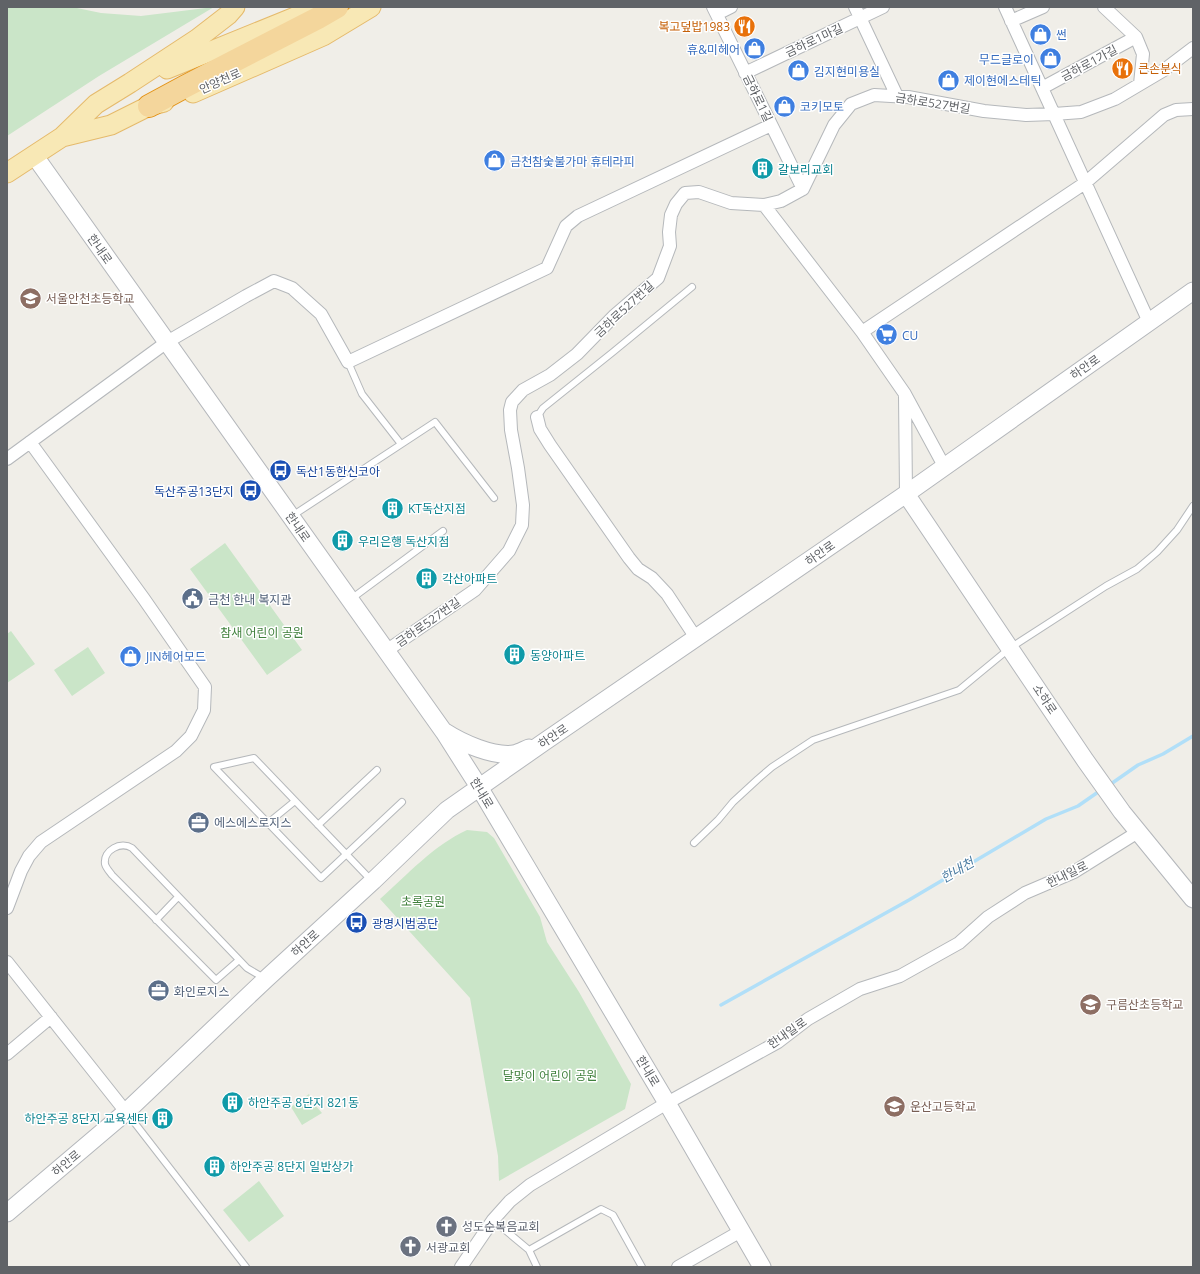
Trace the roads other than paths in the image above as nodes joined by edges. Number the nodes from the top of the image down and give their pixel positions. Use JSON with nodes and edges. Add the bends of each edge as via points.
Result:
{"nodes":[{"id":1,"x":235,"y":7,"type":"edge"},
{"id":2,"x":317,"y":7,"type":"edge"},
{"id":3,"x":337,"y":7,"type":"edge"},
{"id":4,"x":371,"y":7,"type":"edge"},
{"id":5,"x":731,"y":7,"type":"edge"},
{"id":6,"x":883,"y":7,"type":"edge"},
{"id":7,"x":1005,"y":7,"type":"edge"},
{"id":8,"x":1043,"y":7,"type":"edge"},
{"id":9,"x":1104,"y":7,"type":"edge"},
{"id":10,"x":715,"y":10,"type":"edge"},
{"id":11,"x":858,"y":12,"type":"edge"},
{"id":12,"x":1011,"y":21,"type":"junction"},
{"id":13,"x":1136,"y":37,"type":"junction"},
{"id":14,"x":1193,"y":48,"type":"edge"},
{"id":15,"x":745,"y":73,"type":"junction"},
{"id":16,"x":130,"y":83,"type":"junction"},
{"id":17,"x":1140,"y":84,"type":"junction"},
{"id":18,"x":1042,"y":88,"type":"junction"},
{"id":19,"x":897,"y":96,"type":"junction"},
{"id":20,"x":149,"y":106,"type":"junction"},
{"id":21,"x":1193,"y":109,"type":"edge"},
{"id":22,"x":1054,"y":114,"type":"junction"},
{"id":23,"x":771,"y":125,"type":"junction"},
{"id":24,"x":62,"y":137,"type":"junction"},
{"id":25,"x":34,"y":155,"type":"junction"},
{"id":26,"x":7,"y":173,"type":"edge"},
{"id":27,"x":1085,"y":183,"type":"junction"},
{"id":28,"x":803,"y":189,"type":"junction"},
{"id":29,"x":764,"y":205,"type":"junction"},
{"id":30,"x":692,"y":287,"type":"dead end"},
{"id":31,"x":1193,"y":291,"type":"edge"},
{"id":32,"x":1149,"y":322,"type":"junction"},
{"id":33,"x":862,"y":332,"type":"junction"},
{"id":34,"x":167,"y":342,"type":"junction"},
{"id":35,"x":348,"y":362,"type":"junction"},
{"id":36,"x":905,"y":394,"type":"junction"},
{"id":37,"x":537,"y":417,"type":"joint"},
{"id":38,"x":30,"y":442,"type":"junction"},
{"id":39,"x":401,"y":444,"type":"junction"},
{"id":40,"x":7,"y":459,"type":"edge"},
{"id":41,"x":944,"y":466,"type":"junction"},
{"id":42,"x":906,"y":494,"type":"junction"},
{"id":43,"x":494,"y":498,"type":"dead end"},
{"id":44,"x":1193,"y":506,"type":"edge"},
{"id":45,"x":291,"y":517,"type":"junction"},
{"id":46,"x":443,"y":532,"type":"dead end"},
{"id":47,"x":350,"y":600,"type":"junction"},
{"id":48,"x":696,"y":638,"type":"junction"},
{"id":49,"x":1010,"y":648,"type":"junction"},
{"id":50,"x":386,"y":651,"type":"junction"},
{"id":51,"x":444,"y":732,"type":"junction"},
{"id":52,"x":544,"y":742,"type":"junction"},
{"id":53,"x":377,"y":770,"type":"dead end"},
{"id":54,"x":479,"y":787,"type":"junction"},
{"id":55,"x":295,"y":801,"type":"junction"},
{"id":56,"x":402,"y":802,"type":"dead end"},
{"id":57,"x":268,"y":823,"type":"junction"},
{"id":58,"x":318,"y":825,"type":"junction"},
{"id":59,"x":1138,"y":832,"type":"junction"},
{"id":60,"x":694,"y":843,"type":"dead end"},
{"id":61,"x":347,"y":855,"type":"junction"},
{"id":62,"x":373,"y":881,"type":"junction"},
{"id":63,"x":178,"y":897,"type":"junction"},
{"id":64,"x":1193,"y":899,"type":"edge"},
{"id":65,"x":7,"y":908,"type":"edge"},
{"id":66,"x":156,"y":920,"type":"junction"},
{"id":67,"x":239,"y":960,"type":"junction"},
{"id":68,"x":7,"y":962,"type":"edge"},
{"id":69,"x":266,"y":979,"type":"junction"},
{"id":70,"x":51,"y":1017,"type":"junction"},
{"id":71,"x":7,"y":1054,"type":"edge"},
{"id":72,"x":667,"y":1103,"type":"junction"},
{"id":73,"x":126,"y":1112,"type":"junction"},
{"id":74,"x":7,"y":1213,"type":"edge"},
{"id":75,"x":493,"y":1220,"type":"junction"},
{"id":76,"x":741,"y":1231,"type":"junction"},
{"id":77,"x":529,"y":1250,"type":"junction"},
{"id":78,"x":246,"y":1267,"type":"edge"},
{"id":79,"x":461,"y":1267,"type":"edge"},
{"id":80,"x":537,"y":1267,"type":"edge"},
{"id":81,"x":642,"y":1267,"type":"edge"},
{"id":82,"x":678,"y":1267,"type":"edge"},
{"id":83,"x":762,"y":1267,"type":"edge"}],
"edges":[{"from":1,"to":16,"type":"main road","name":"안양천로","via":[[197,39]]},
{"from":2,"to":16,"type":"main road"},
{"from":3,"to":20,"type":"highway"},
{"from":4,"to":20,"type":"main road","name":"안양천로","via":[[323,36],[189,95]]},
{"from":5,"to":10,"type":"street"},
{"from":6,"to":11,"type":"street","name":"금하로1마길"},
{"from":7,"to":12,"type":"street"},
{"from":8,"to":12,"type":"street"},
{"from":9,"to":13,"type":"street"},
{"from":10,"to":15,"type":"street","name":"금하로1길"},
{"from":11,"to":15,"type":"street","name":"금하로1마길"},
{"from":11,"to":19,"type":"street"},
{"from":12,"to":18,"type":"street"},
{"from":13,"to":17,"type":"street","via":[[1143,54]]},
{"from":13,"to":18,"type":"street","name":"금하로1가길"},
{"from":14,"to":17,"type":"street","name":"금하로527번길"},
{"from":15,"to":23,"type":"street","name":"금하로1길"},
{"from":16,"to":24,"type":"main road","name":"안양천로","via":[[96,104]]},
{"from":17,"to":22,"type":"street","name":"금하로527번길","via":[[1115,99],[1081,112]]},
{"from":18,"to":22,"type":"street"},
{"from":19,"to":22,"type":"street","name":"금하로527번길","via":[[984,112]]},
{"from":19,"to":28,"type":"street","name":"금하로527번길","via":[[874,95],[851,104],[834,125]]},
{"from":20,"to":24,"type":"main road","name":"안양천로","via":[[111,125]]},
{"from":21,"to":27,"type":"street","via":[[1176,110],[1164,115]]},
{"from":22,"to":27,"type":"street"},
{"from":23,"to":28,"type":"street","name":"금하로1길"},
{"from":23,"to":35,"type":"street","via":[[578,216],[566,226],[547,268]]},
{"from":24,"to":25,"type":"main road","name":"안양천로"},
{"from":25,"to":26,"type":"main road","name":"안양천로"},
{"from":25,"to":34,"type":"main road","name":"한내로"},
{"from":27,"to":32,"type":"street"},
{"from":27,"to":33,"type":"street"},
{"from":28,"to":29,"type":"street","name":"금하로527번길","via":[[781,201]]},
{"from":29,"to":33,"type":"street"},
{"from":29,"to":50,"type":"street","name":"금하로527번길","via":[[731,203],[699,192],[685,193],[671,215],[670,246],[658,278],[615,315],[577,354],[550,375],[523,390],[512,402],[511,430],[523,504],[522,525],[509,551],[475,590]]},
{"from":30,"to":37,"type":"lane","via":[[543,408]]},
{"from":31,"to":32,"type":"main road","name":"하안로"},
{"from":32,"to":41,"type":"main road","name":"하안로"},
{"from":33,"to":36,"type":"street"},
{"from":34,"to":35,"type":"street","via":[[274,281],[292,288],[321,314]]},
{"from":34,"to":38,"type":"street"},
{"from":34,"to":45,"type":"main road","name":"한내로"},
{"from":35,"to":39,"type":"lane","via":[[362,394]]},
{"from":36,"to":41,"type":"street"},
{"from":36,"to":42,"type":"street"},
{"from":37,"to":48,"type":"street","via":[[540,429],[550,445],[629,558],[667,594]]},
{"from":38,"to":40,"type":"street"},
{"from":38,"to":65,"type":"street","via":[[205,687],[204,710],[191,736],[176,751],[42,842],[29,856],[21,871]]},
{"from":39,"to":43,"type":"lane","via":[[435,422]]},
{"from":39,"to":45,"type":"lane"},
{"from":41,"to":42,"type":"main road","name":"하안로"},
{"from":42,"to":48,"type":"main road","name":"하안로"},
{"from":42,"to":49,"type":"main road","name":"소하로"},
{"from":44,"to":49,"type":"lane","via":[[1177,530],[1137,569]]},
{"from":45,"to":47,"type":"main road","name":"한내로"},
{"from":46,"to":47,"type":"lane"},
{"from":47,"to":50,"type":"main road","name":"한내로"},
{"from":48,"to":52,"type":"main road","name":"하안로"},
{"from":49,"to":59,"type":"main road","name":"소하로","via":[[1085,760]]},
{"from":49,"to":60,"type":"lane","via":[[959,690],[813,740],[772,767],[733,802]]},
{"from":50,"to":51,"type":"main road","name":"한내로"},
{"from":51,"to":52,"type":"main road","via":[[484,750],[501,753],[514,754]]},
{"from":51,"to":54,"type":"main road","name":"한내로"},
{"from":52,"to":54,"type":"main road","name":"하안로"},
{"from":53,"to":58,"type":"lane"},
{"from":54,"to":62,"type":"main road","name":"하안로","via":[[447,810]]},
{"from":54,"to":72,"type":"main road","name":"한내로"},
{"from":55,"to":57,"type":"lane"},
{"from":55,"to":57,"type":"lane","via":[[254,758],[214,767]]},
{"from":55,"to":58,"type":"lane"},
{"from":56,"to":61,"type":"lane"},
{"from":57,"to":61,"type":"lane","via":[[321,878]]},
{"from":58,"to":61,"type":"lane"},
{"from":59,"to":64,"type":"main road","name":"소하로"},
{"from":59,"to":72,"type":"street","name":"한내일로","via":[[1074,872],[1025,893],[988,917],[959,943],[900,976],[860,989],[808,1019],[778,1042]]},
{"from":61,"to":62,"type":"lane"},
{"from":62,"to":69,"type":"main road","name":"하안로"},
{"from":63,"to":66,"type":"lane"},
{"from":63,"to":66,"type":"lane","via":[[129,846],[114,848],[107,854],[106,867]]},
{"from":63,"to":67,"type":"lane"},
{"from":66,"to":67,"type":"lane","via":[[216,980]]},
{"from":67,"to":69,"type":"lane"},
{"from":68,"to":70,"type":"street"},
{"from":69,"to":73,"type":"main road","name":"하안로"},
{"from":70,"to":71,"type":"street"},
{"from":70,"to":73,"type":"street"},
{"from":72,"to":75,"type":"street","name":"한내일로","via":[[530,1185],[510,1201]]},
{"from":72,"to":76,"type":"main road","name":"한내로"},
{"from":73,"to":74,"type":"main road","name":"하안로"},
{"from":73,"to":78,"type":"lane"},
{"from":75,"to":77,"type":"lane"},
{"from":75,"to":79,"type":"street","name":"한내일로"},
{"from":76,"to":82,"type":"street"},
{"from":76,"to":83,"type":"main road","name":"한내로"},
{"from":77,"to":80,"type":"lane"},
{"from":77,"to":81,"type":"lane","via":[[601,1209],[614,1215]]}]}
